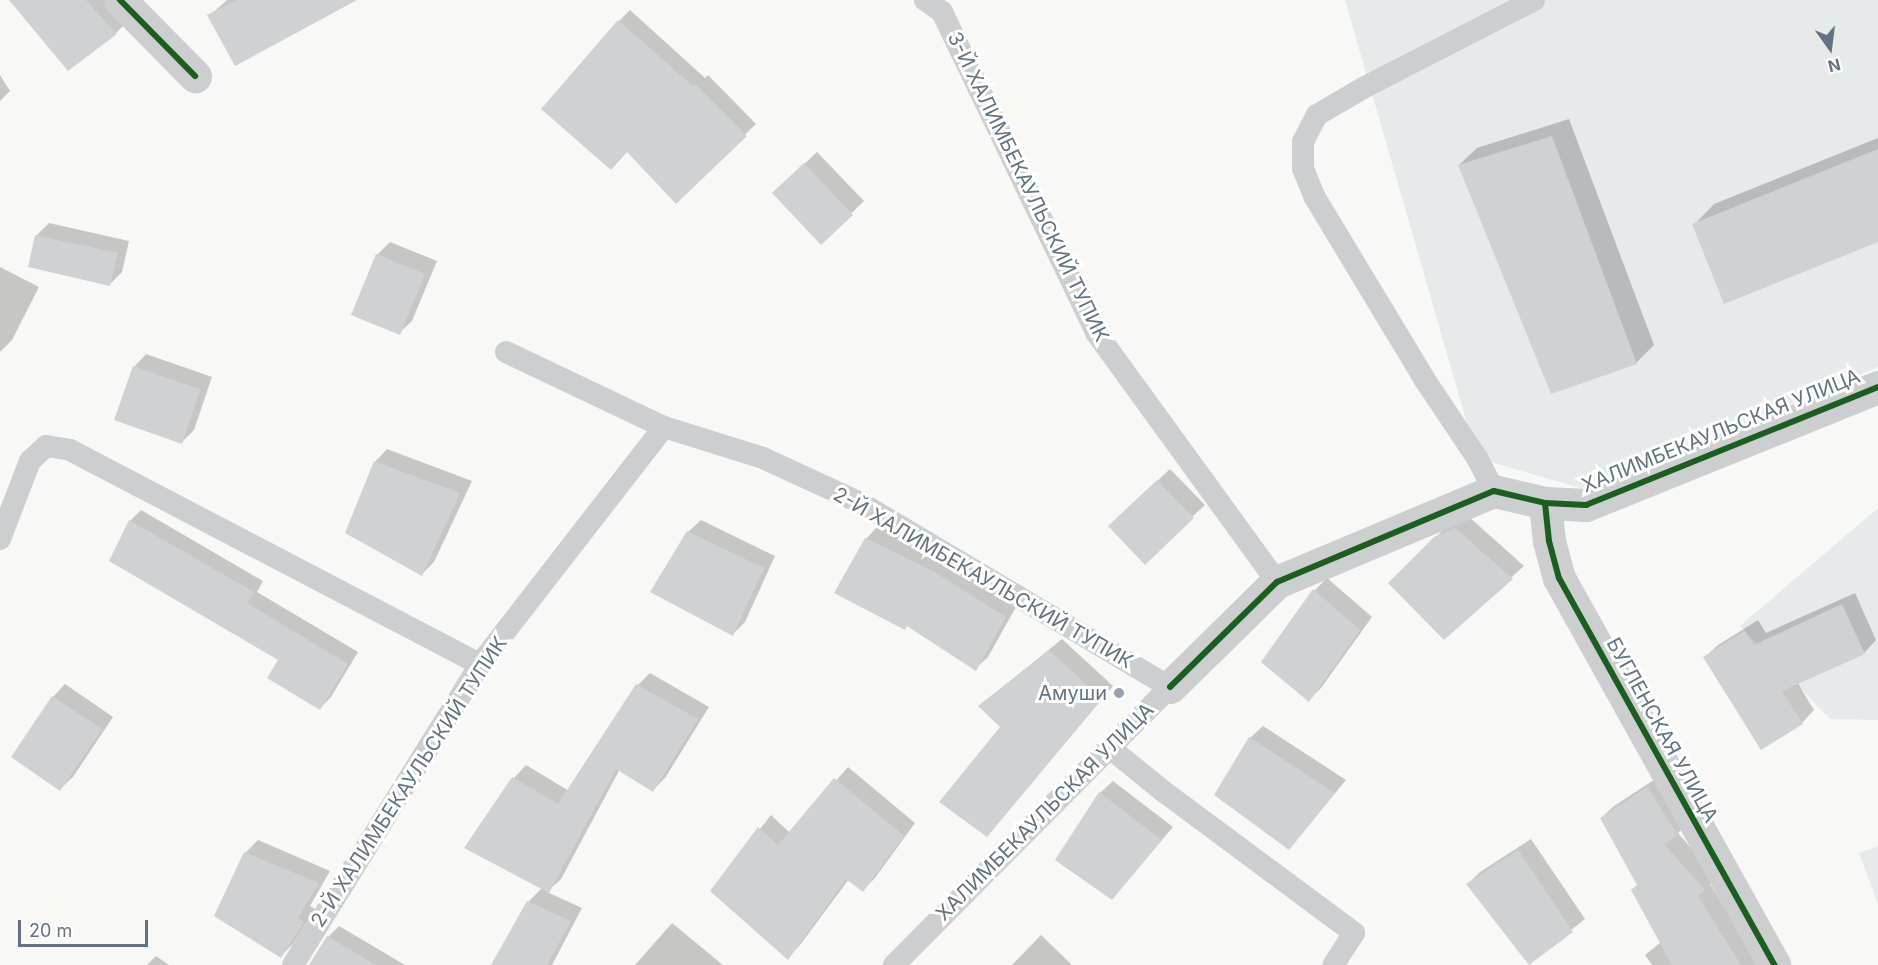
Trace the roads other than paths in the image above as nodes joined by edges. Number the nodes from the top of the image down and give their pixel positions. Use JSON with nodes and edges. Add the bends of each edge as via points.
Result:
{"nodes":[{"id":1,"x":120,"y":0,"type":"edge"},
{"id":2,"x":925,"y":0,"type":"edge"},
{"id":3,"x":1534,"y":0,"type":"edge"},
{"id":4,"x":195,"y":76,"type":"dead end"},
{"id":5,"x":506,"y":352,"type":"dead end"},
{"id":6,"x":1878,"y":387,"type":"edge"},
{"id":7,"x":664,"y":427,"type":"junction"},
{"id":8,"x":1494,"y":491,"type":"junction"},
{"id":9,"x":1545,"y":503,"type":"junction"},
{"id":10,"x":0,"y":539,"type":"edge"},
{"id":11,"x":1277,"y":582,"type":"junction"},
{"id":12,"x":480,"y":664,"type":"junction"},
{"id":13,"x":1170,"y":687,"type":"junction"},
{"id":14,"x":1110,"y":748,"type":"junction"},
{"id":15,"x":293,"y":965,"type":"edge"},
{"id":16,"x":894,"y":965,"type":"edge"},
{"id":17,"x":1333,"y":965,"type":"edge"},
{"id":18,"x":1774,"y":965,"type":"edge"}],
"edges":[{"from":1,"to":4,"type":"street"},
{"from":2,"to":11,"type":"lane","name":"3-Й ХАЛИМБЕКАУЛЬСКИЙ ТУПИК","via":[[942,12],[1097,334]]},
{"from":3,"to":8,"type":"lane","via":[[1317,115],[1303,142],[1303,169],[1315,198]]},
{"from":5,"to":7,"type":"lane"},
{"from":6,"to":9,"type":"street","name":"ХАЛИМБЕКАУЛЬСКАЯ УЛИЦА","via":[[1586,505]]},
{"from":7,"to":12,"type":"lane","name":"2-Й ХАЛИМБЕКАУЛЬСКИЙ ТУПИК"},
{"from":7,"to":13,"type":"lane","name":"2-Й ХАЛИМБЕКАУЛЬСКИЙ ТУПИК","via":[[763,458],[861,503]]},
{"from":8,"to":9,"type":"street","name":"ХАЛИМБЕКАУЛЬСКАЯ УЛИЦА"},
{"from":8,"to":11,"type":"street","name":"ХАЛИМБЕКАУЛЬСКАЯ УЛИЦА"},
{"from":9,"to":18,"type":"street","name":"БУГЛЕНСКАЯ УЛИЦА","via":[[1549,542],[1559,578]]},
{"from":10,"to":12,"type":"lane","via":[[30,461],[46,446],[70,450]]},
{"from":11,"to":13,"type":"street","name":"ХАЛИМБЕКАУЛЬСКАЯ УЛИЦА"},
{"from":12,"to":15,"type":"lane","name":"2-Й ХАЛИМБЕКАУЛЬСКИЙ ТУПИК"},
{"from":13,"to":14,"type":"lane","name":"ХАЛИМБЕКАУЛЬСКАЯ УЛИЦА"},
{"from":14,"to":16,"type":"lane","name":"ХАЛИМБЕКАУЛЬСКАЯ УЛИЦА"},
{"from":14,"to":17,"type":"lane","via":[[1354,933]]}]}
